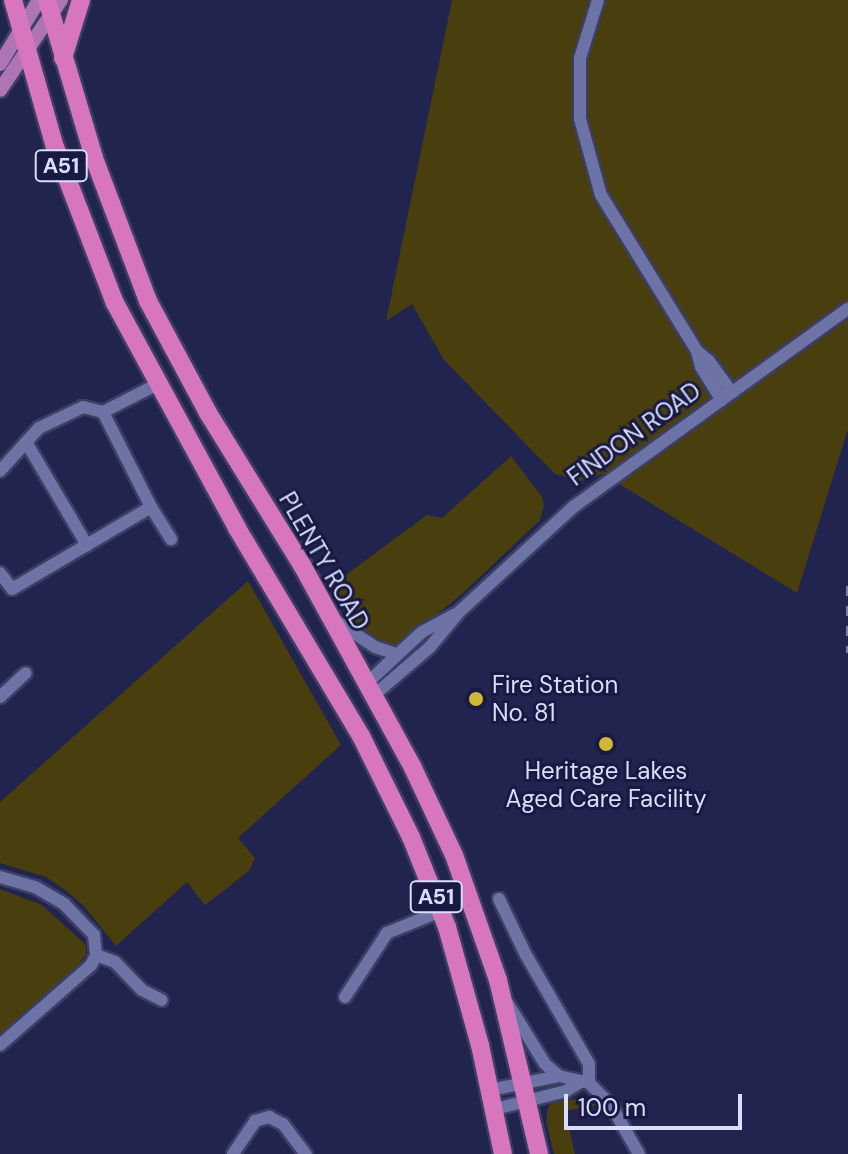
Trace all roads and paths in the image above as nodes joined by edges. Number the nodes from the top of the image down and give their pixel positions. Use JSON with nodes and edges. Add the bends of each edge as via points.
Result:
{"nodes":[{"id":1,"x":13,"y":0,"type":"edge"},
{"id":2,"x":39,"y":0,"type":"edge"},
{"id":3,"x":81,"y":0,"type":"edge"},
{"id":4,"x":598,"y":0,"type":"edge"},
{"id":5,"x":53,"y":5,"type":"edge"},
{"id":6,"x":20,"y":32,"type":"junction"},
{"id":7,"x":26,"y":54,"type":"junction"},
{"id":8,"x":63,"y":58,"type":"junction"},
{"id":9,"x":0,"y":64,"type":"edge"},
{"id":10,"x":0,"y":90,"type":"edge"},
{"id":11,"x":848,"y":309,"type":"edge"},
{"id":12,"x":156,"y":385,"type":"junction"},
{"id":13,"x":727,"y":397,"type":"junction"},
{"id":14,"x":103,"y":412,"type":"junction"},
{"id":15,"x":26,"y":442,"type":"junction"},
{"id":16,"x":0,"y":471,"type":"edge"},
{"id":17,"x":151,"y":507,"type":"junction"},
{"id":18,"x":171,"y":539,"type":"dead end"},
{"id":19,"x":87,"y":545,"type":"junction"},
{"id":20,"x":0,"y":573,"type":"edge"},
{"id":21,"x":459,"y":612,"type":"junction"},
{"id":22,"x":327,"y":615,"type":"junction"},
{"id":23,"x":397,"y":654,"type":"junction"},
{"id":24,"x":26,"y":673,"type":"dead end"},
{"id":25,"x":369,"y":690,"type":"junction"},
{"id":26,"x":0,"y":697,"type":"edge"},
{"id":27,"x":345,"y":708,"type":"junction"},
{"id":28,"x":0,"y":877,"type":"edge"},
{"id":29,"x":499,"y":899,"type":"dead end"},
{"id":30,"x":441,"y":911,"type":"junction"},
{"id":31,"x":96,"y":955,"type":"junction"},
{"id":32,"x":501,"y":993,"type":"junction"},
{"id":33,"x":345,"y":997,"type":"dead end"},
{"id":34,"x":162,"y":1000,"type":"dead end"},
{"id":35,"x":0,"y":1045,"type":"edge"},
{"id":36,"x":559,"y":1076,"type":"junction"},
{"id":37,"x":586,"y":1082,"type":"junction"},
{"id":38,"x":490,"y":1090,"type":"junction"},
{"id":39,"x":525,"y":1092,"type":"junction"},
{"id":40,"x":495,"y":1109,"type":"junction"},
{"id":41,"x":233,"y":1154,"type":"edge"},
{"id":42,"x":306,"y":1154,"type":"edge"},
{"id":43,"x":503,"y":1154,"type":"edge"},
{"id":44,"x":539,"y":1154,"type":"edge"},
{"id":45,"x":639,"y":1154,"type":"edge"}],
"edges":[{"from":1,"to":6,"type":"highway","number":"A51"},
{"from":2,"to":6,"type":"main road"},
{"from":3,"to":8,"type":"highway"},
{"from":4,"to":13,"type":"street","via":[[580,58],[580,119],[588,156],[601,195],[697,351],[701,367]]},
{"from":5,"to":7,"type":"main road"},
{"from":5,"to":8,"type":"highway","name":"PLENTY ROAD","number":"A51"},
{"from":6,"to":7,"type":"highway","number":"A51"},
{"from":6,"to":9,"type":"main road"},
{"from":7,"to":10,"type":"main road"},
{"from":7,"to":12,"type":"highway","number":"A51","via":[[102,275]]},
{"from":8,"to":22,"type":"highway","name":"PLENTY ROAD","number":"A51","via":[[99,174],[148,301]]},
{"from":11,"to":13,"type":"street","name":"FINDON ROAD"},
{"from":12,"to":14,"type":"street"},
{"from":12,"to":27,"type":"highway","number":"A51"},
{"from":13,"to":21,"type":"street","name":"FINDON ROAD","via":[[573,507]]},
{"from":14,"to":15,"type":"street","via":[[83,407],[39,428]]},
{"from":14,"to":17,"type":"street"},
{"from":15,"to":16,"type":"street"},
{"from":15,"to":19,"type":"street"},
{"from":17,"to":18,"type":"street"},
{"from":17,"to":19,"type":"street"},
{"from":19,"to":20,"type":"street","via":[[12,589]]},
{"from":21,"to":23,"type":"street","name":"FINDON ROAD"},
{"from":21,"to":25,"type":"street","name":"FINDON ROAD","via":[[430,647]]},
{"from":22,"to":23,"type":"street","via":[[375,647]]},
{"from":22,"to":25,"type":"highway","name":"PLENTY ROAD","number":"A51"},
{"from":23,"to":25,"type":"street","name":"FINDON ROAD"},
{"from":24,"to":26,"type":"street"},
{"from":25,"to":27,"type":"highway","name":"FINDON ROAD"},
{"from":25,"to":32,"type":"highway","name":"PLENTY ROAD","number":"A51","via":[[454,855]]},
{"from":27,"to":30,"type":"highway","number":"A51","via":[[411,837]]},
{"from":28,"to":31,"type":"street","via":[[35,887],[64,904],[94,935]]},
{"from":29,"to":37,"type":"street","via":[[589,1064]]},
{"from":30,"to":33,"type":"street","via":[[387,933]]},
{"from":30,"to":38,"type":"highway","number":"A51"},
{"from":31,"to":34,"type":"street","via":[[115,962],[142,990]]},
{"from":31,"to":35,"type":"street"},
{"from":32,"to":36,"type":"street","via":[[538,1055]]},
{"from":32,"to":39,"type":"highway","name":"PLENTY ROAD","number":"A51"},
{"from":36,"to":37,"type":"street"},
{"from":36,"to":39,"type":"street"},
{"from":37,"to":39,"type":"street","via":[[569,1090]]},
{"from":37,"to":45,"type":"street","via":[[611,1105]]},
{"from":38,"to":39,"type":"street"},
{"from":38,"to":40,"type":"highway","number":"A51"},
{"from":39,"to":40,"type":"street"},
{"from":39,"to":44,"type":"highway","name":"PLENTY ROAD","number":"A51"},
{"from":40,"to":43,"type":"highway","number":"A51"},
{"from":41,"to":42,"type":"street","via":[[255,1121],[269,1117],[283,1124]]}]}
